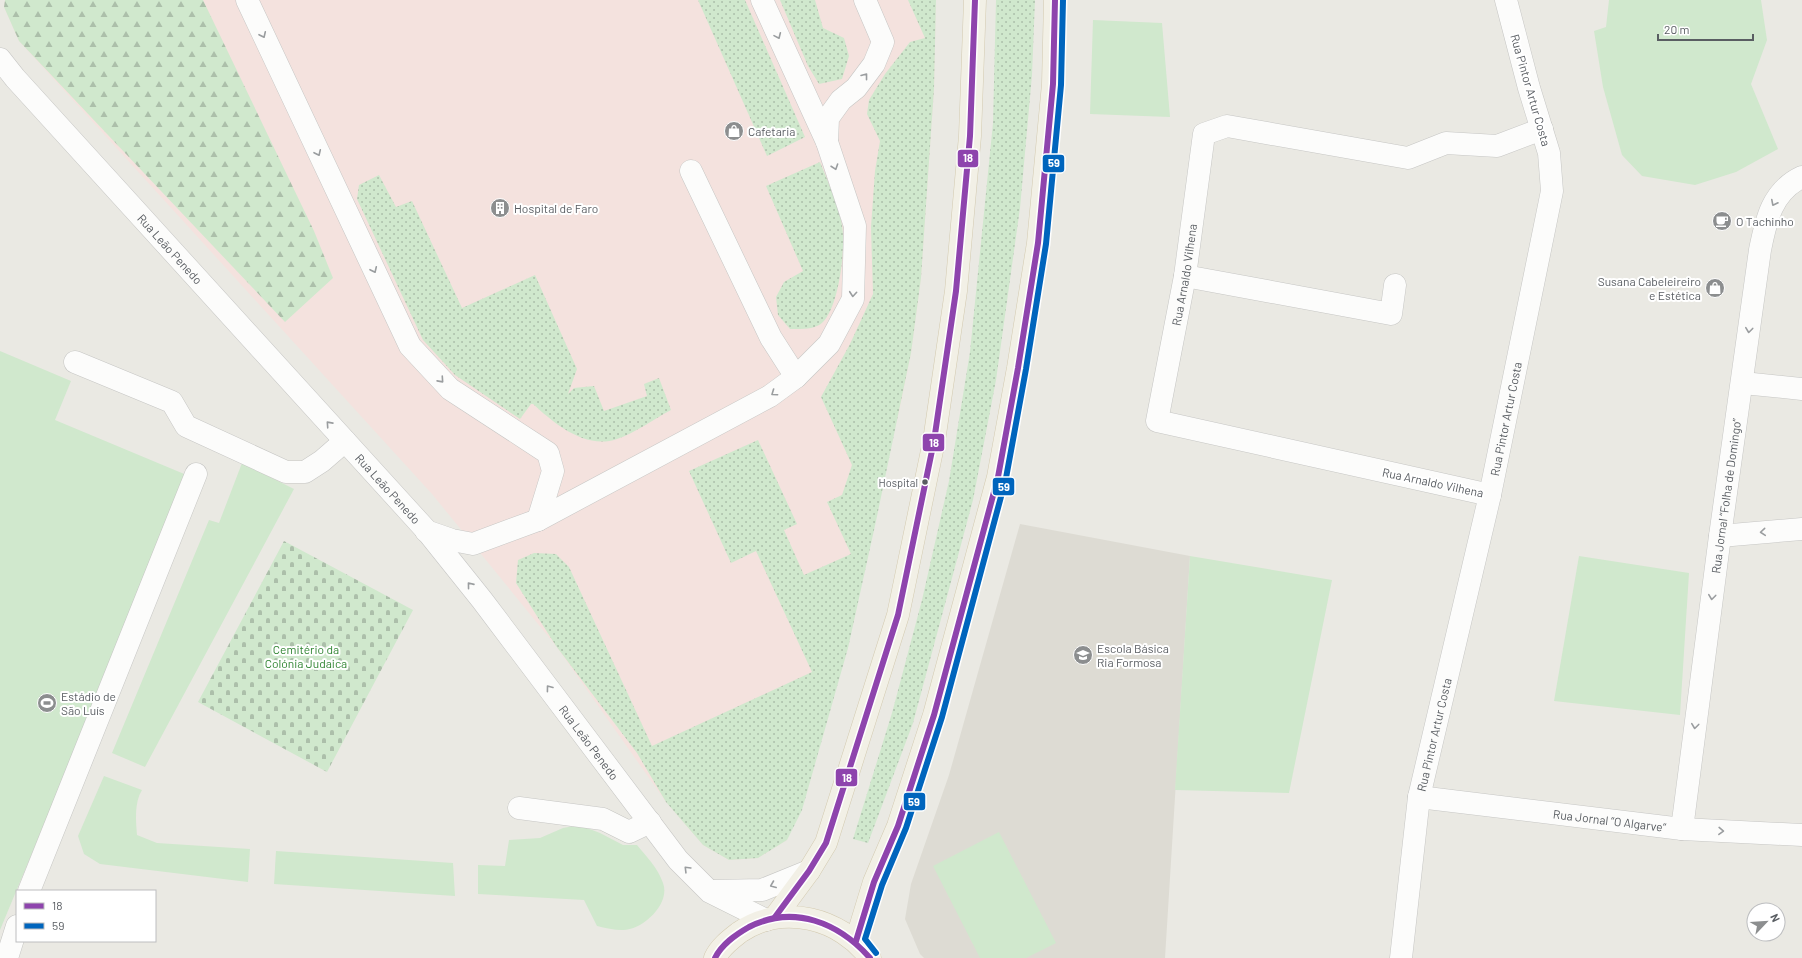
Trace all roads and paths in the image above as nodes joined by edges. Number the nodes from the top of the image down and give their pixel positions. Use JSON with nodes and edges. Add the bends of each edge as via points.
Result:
{"nodes":[{"id":1,"x":247,"y":0,"type":"edge"},
{"id":2,"x":762,"y":0,"type":"edge"},
{"id":3,"x":865,"y":0,"type":"edge"},
{"id":4,"x":975,"y":0,"type":"edge"},
{"id":5,"x":1055,"y":0,"type":"edge"},
{"id":6,"x":1506,"y":0,"type":"edge"},
{"id":7,"x":0,"y":60,"type":"edge"},
{"id":8,"x":800,"y":86,"type":"junction"},
{"id":9,"x":841,"y":100,"type":"junction"},
{"id":10,"x":1542,"y":129,"type":"junction"},
{"id":11,"x":827,"y":142,"type":"junction"},
{"id":12,"x":691,"y":171,"type":"dead end"},
{"id":13,"x":1802,"y":177,"type":"edge"},
{"id":14,"x":1185,"y":276,"type":"junction"},
{"id":15,"x":1395,"y":285,"type":"dead end"},
{"id":16,"x":75,"y":362,"type":"dead end"},
{"id":17,"x":796,"y":378,"type":"junction"},
{"id":18,"x":1743,"y":383,"type":"junction"},
{"id":19,"x":1802,"y":389,"type":"edge"},
{"id":20,"x":344,"y":441,"type":"junction"},
{"id":21,"x":196,"y":474,"type":"dead end"},
{"id":22,"x":1490,"y":495,"type":"junction"},
{"id":23,"x":538,"y":520,"type":"junction"},
{"id":24,"x":1802,"y":529,"type":"edge"},
{"id":25,"x":426,"y":530,"type":"junction"},
{"id":26,"x":1720,"y":536,"type":"junction"},
{"id":27,"x":1419,"y":797,"type":"junction"},
{"id":28,"x":519,"y":808,"type":"dead end"},
{"id":29,"x":650,"y":822,"type":"junction"},
{"id":30,"x":1682,"y":830,"type":"junction"},
{"id":31,"x":1802,"y":835,"type":"edge"},
{"id":32,"x":809,"y":870,"type":"junction"},
{"id":33,"x":29,"y":890,"type":"edge"},
{"id":34,"x":710,"y":892,"type":"junction"},
{"id":35,"x":771,"y":918,"type":"junction"},
{"id":36,"x":16,"y":929,"type":"edge"},
{"id":37,"x":856,"y":941,"type":"junction"},
{"id":38,"x":7,"y":958,"type":"edge"},
{"id":39,"x":715,"y":958,"type":"edge"},
{"id":40,"x":870,"y":958,"type":"edge"},
{"id":41,"x":1400,"y":958,"type":"edge"}],
"edges":[{"from":1,"to":23,"type":"street","one_way":true,"via":[[410,346],[450,389],[548,453],[553,471]]},
{"from":2,"to":8,"type":"street","one_way":true},
{"from":9,"to":3,"type":"street","one_way":true,"via":[[856,88],[874,64],[883,42]]},
{"from":4,"to":32,"type":"main road","via":[[970,136],[956,291],[934,441],[898,615],[826,843]]},
{"from":5,"to":37,"type":"main road","via":[[1053,84],[1038,243],[998,478],[934,715],[900,821],[874,882]]},
{"from":6,"to":10,"type":"street","name":"Rua Pintor Artur Costa"},
{"from":20,"to":7,"type":"street","name":"Rua Leão Penedo","one_way":true},
{"from":8,"to":9,"type":"street","via":[[815,97]]},
{"from":8,"to":11,"type":"street"},
{"from":9,"to":11,"type":"street","via":[[828,118]]},
{"from":10,"to":14,"type":"street","name":"Rua Arnaldo Vilhena","via":[[1497,146],[1446,143],[1408,158],[1227,126],[1204,134]]},
{"from":10,"to":22,"type":"street","name":"Rua Pintor Artur Costa","via":[[1550,153],[1552,191]]},
{"from":11,"to":17,"type":"street","one_way":true,"via":[[855,226],[853,299],[829,344]]},
{"from":12,"to":17,"type":"street","via":[[771,338]]},
{"from":13,"to":18,"type":"street","name":"Rua Jornal “Folha de Domingo”","one_way":true,"via":[[1781,192],[1766,221],[1759,256]]},
{"from":14,"to":15,"type":"street","via":[[1390,314]]},
{"from":14,"to":22,"type":"street","name":"Rua Arnaldo Vilhena","via":[[1157,421]]},
{"from":16,"to":20,"type":"street","via":[[172,402],[186,426],[286,472],[305,472],[322,462]]},
{"from":17,"to":23,"type":"street","one_way":true,"via":[[770,396]]},
{"from":18,"to":19,"type":"street"},
{"from":18,"to":26,"type":"street","name":"Rua Jornal “Folha de Domingo”"},
{"from":20,"to":25,"type":"street","name":"Rua Leão Penedo"},
{"from":21,"to":33,"type":"street"},
{"from":22,"to":27,"type":"street","name":"Rua Pintor Artur Costa"},
{"from":23,"to":25,"type":"street","via":[[473,544],[452,540]]},
{"from":24,"to":26,"type":"street","one_way":true},
{"from":29,"to":25,"type":"street","name":"Rua Leão Penedo","one_way":true},
{"from":26,"to":30,"type":"street","name":"Rua Jornal “Folha de Domingo”","one_way":true},
{"from":27,"to":30,"type":"street","name":"Rua Jornal “O Algarve”"},
{"from":27,"to":41,"type":"street","name":"Rua Pintor Artur Costa"},
{"from":28,"to":29,"type":"street","via":[[603,819],[629,832]]},
{"from":34,"to":29,"type":"street","name":"Rua Leão Penedo","one_way":true,"via":[[678,860]]},
{"from":30,"to":31,"type":"street","name":"Rua Jornal “O Algarve”","one_way":true},
{"from":32,"to":34,"type":"street","one_way":true,"via":[[762,890]]},
{"from":32,"to":35,"type":"main road"},
{"from":34,"to":35,"type":"street","name":"Rua Leão Penedo"},
{"from":35,"to":37,"type":"main road","via":[[804,917],[831,925]]},
{"from":35,"to":39,"type":"main road","via":[[748,927],[732,938]]},
{"from":36,"to":38,"type":"street"},
{"from":37,"to":40,"type":"main road"}]}
